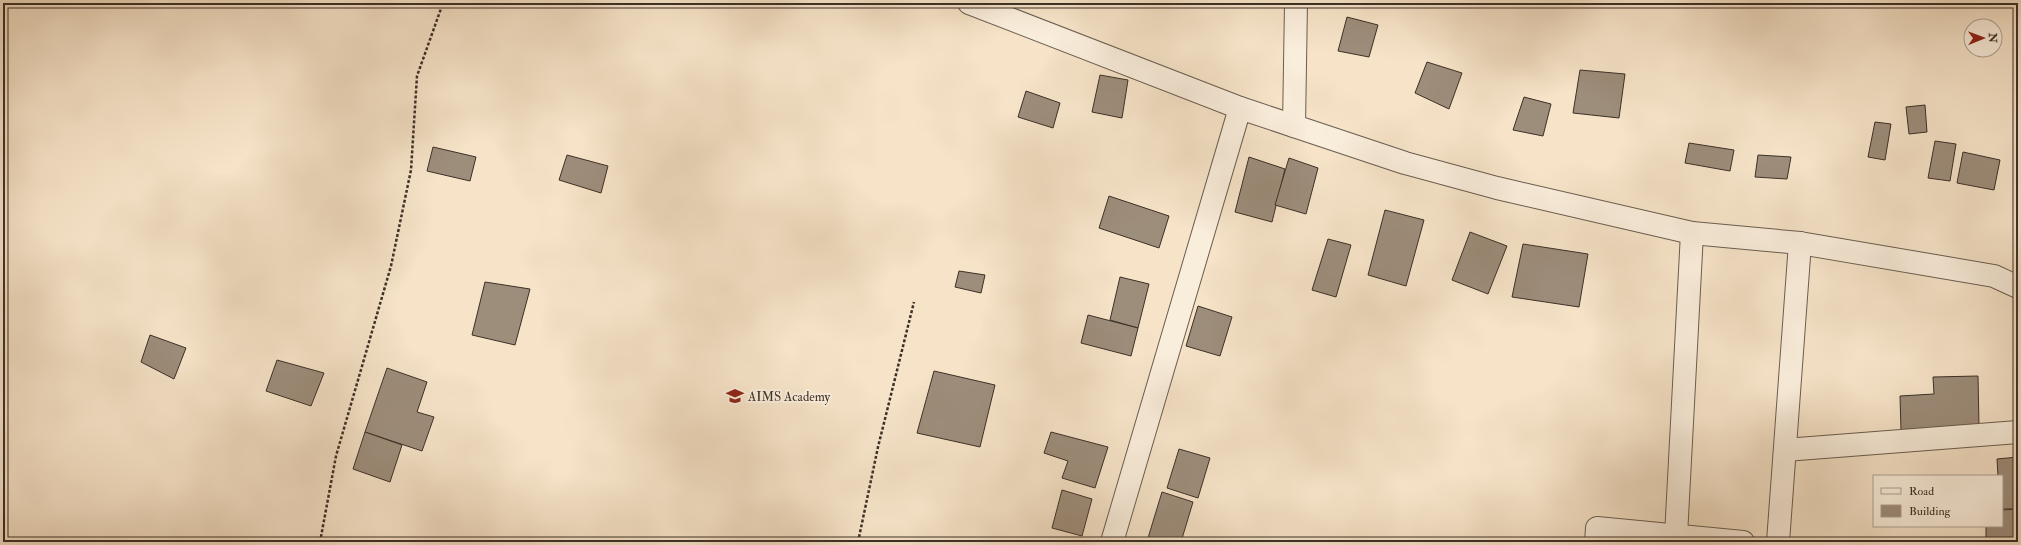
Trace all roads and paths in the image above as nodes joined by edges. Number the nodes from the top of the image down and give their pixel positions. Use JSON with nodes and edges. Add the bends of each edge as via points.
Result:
{"nodes":[{"id":1,"x":443,"y":3,"type":"edge"},
{"id":2,"x":969,"y":3,"type":"edge"},
{"id":3,"x":1296,"y":3,"type":"edge"},
{"id":4,"x":1240,"y":108,"type":"junction"},
{"id":5,"x":1294,"y":126,"type":"junction"},
{"id":6,"x":1692,"y":233,"type":"junction"},
{"id":7,"x":1800,"y":243,"type":"junction"},
{"id":8,"x":2018,"y":287,"type":"edge"},
{"id":9,"x":914,"y":302,"type":"dead end"},
{"id":10,"x":2018,"y":432,"type":"edge"},
{"id":11,"x":1785,"y":450,"type":"junction"},
{"id":12,"x":1676,"y":536,"type":"junction"},
{"id":13,"x":320,"y":542,"type":"edge"},
{"id":14,"x":858,"y":542,"type":"edge"},
{"id":15,"x":1112,"y":542,"type":"edge"},
{"id":16,"x":1596,"y":542,"type":"edge"},
{"id":17,"x":1743,"y":542,"type":"edge"},
{"id":18,"x":1778,"y":542,"type":"edge"}],
"edges":[{"from":1,"to":13,"type":"path","via":[[417,76],[411,170],[391,266],[336,456]]},
{"from":2,"to":4,"type":"street"},
{"from":3,"to":5,"type":"street"},
{"from":4,"to":5,"type":"street"},
{"from":4,"to":15,"type":"street"},
{"from":5,"to":6,"type":"street","via":[[1404,163],[1490,186]]},
{"from":6,"to":7,"type":"street"},
{"from":6,"to":12,"type":"street"},
{"from":7,"to":8,"type":"street","via":[[1994,276]]},
{"from":7,"to":11,"type":"street"},
{"from":9,"to":14,"type":"path","via":[[878,446]]},
{"from":10,"to":11,"type":"street"},
{"from":11,"to":18,"type":"street"},
{"from":12,"to":16,"type":"street","via":[[1597,528]]},
{"from":12,"to":17,"type":"street"}]}
